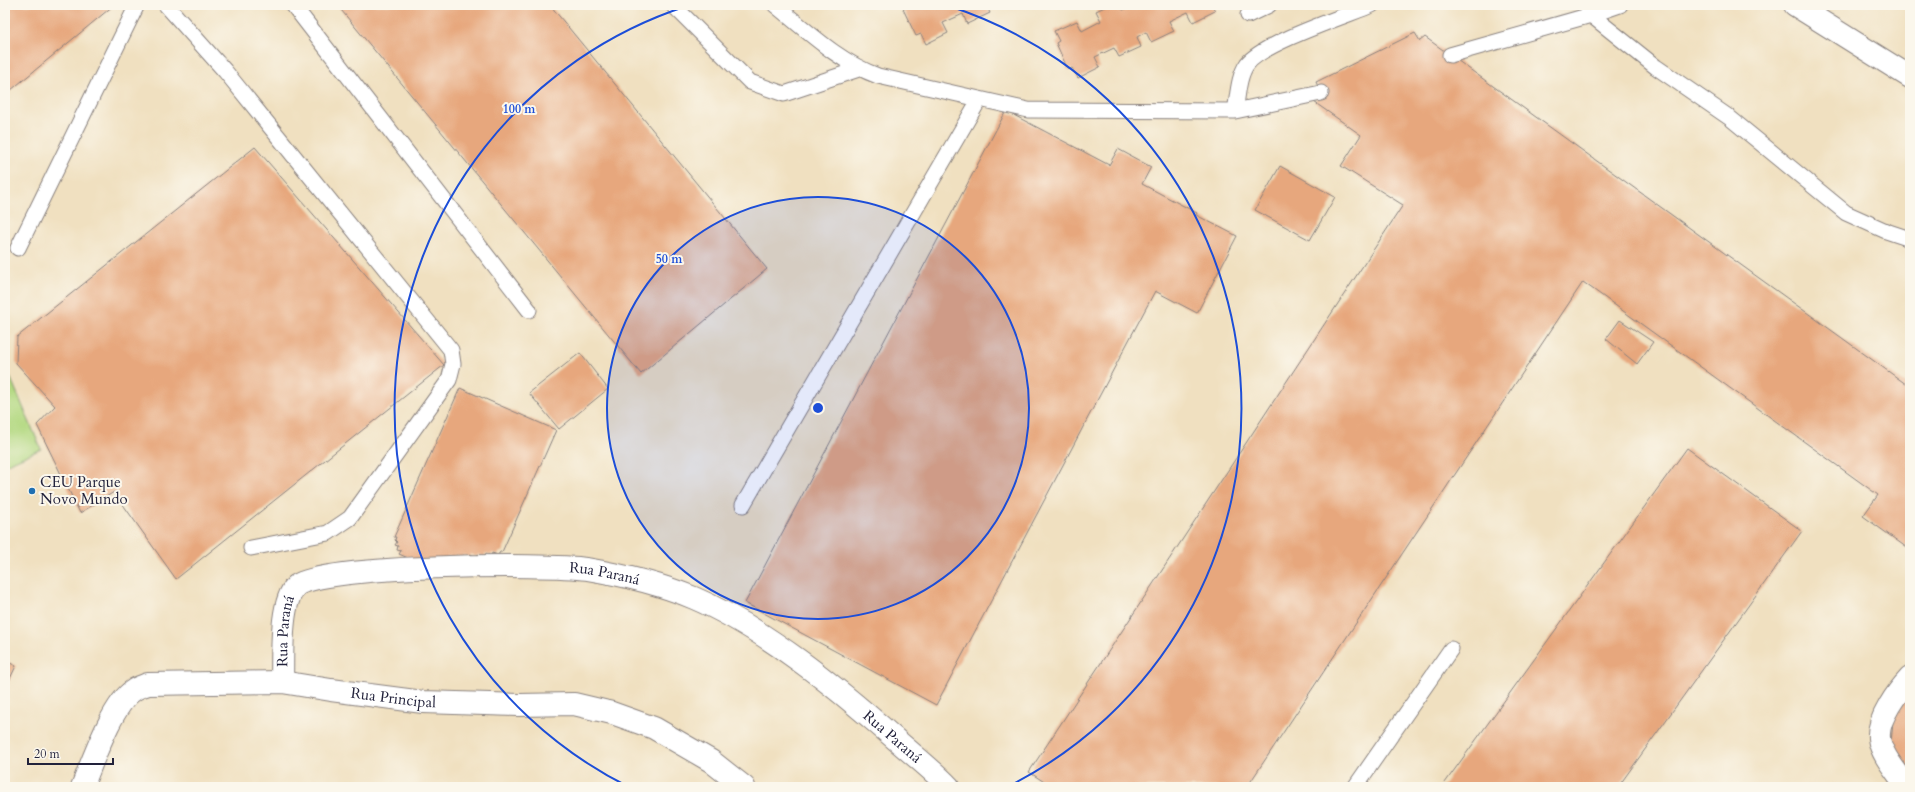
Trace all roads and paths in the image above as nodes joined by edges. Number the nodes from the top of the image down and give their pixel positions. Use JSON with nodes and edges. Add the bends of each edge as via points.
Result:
{"nodes":[{"id":1,"x":137,"y":5,"type":"edge"},
{"id":2,"x":166,"y":5,"type":"edge"},
{"id":3,"x":293,"y":5,"type":"edge"},
{"id":4,"x":673,"y":5,"type":"edge"},
{"id":5,"x":775,"y":5,"type":"edge"},
{"id":6,"x":1269,"y":5,"type":"edge"},
{"id":7,"x":1372,"y":5,"type":"edge"},
{"id":8,"x":1620,"y":5,"type":"edge"},
{"id":9,"x":1795,"y":5,"type":"edge"},
{"id":10,"x":1248,"y":15,"type":"dead end"},
{"id":11,"x":1591,"y":15,"type":"junction"},
{"id":12,"x":1450,"y":55,"type":"dead end"},
{"id":13,"x":859,"y":69,"type":"junction"},
{"id":14,"x":1910,"y":77,"type":"edge"},
{"id":15,"x":1321,"y":93,"type":"dead end"},
{"id":16,"x":979,"y":100,"type":"junction"},
{"id":17,"x":1235,"y":111,"type":"junction"},
{"id":18,"x":1910,"y":239,"type":"edge"},
{"id":19,"x":18,"y":248,"type":"dead end"},
{"id":20,"x":529,"y":310,"type":"dead end"},
{"id":21,"x":743,"y":505,"type":"dead end"},
{"id":22,"x":251,"y":548,"type":"dead end"},
{"id":23,"x":1451,"y":649,"type":"dead end"},
{"id":24,"x":1910,"y":678,"type":"edge"},
{"id":25,"x":282,"y":682,"type":"junction"},
{"id":26,"x":82,"y":787,"type":"edge"},
{"id":27,"x":744,"y":787,"type":"edge"},
{"id":28,"x":949,"y":787,"type":"edge"},
{"id":29,"x":1355,"y":787,"type":"edge"},
{"id":30,"x":1907,"y":787,"type":"edge"}],
"edges":[{"from":1,"to":19,"type":"lane"},
{"from":2,"to":22,"type":"lane","via":[[225,71],[451,350],[453,364],[449,380],[350,518],[328,533]]},
{"from":3,"to":20,"type":"lane"},
{"from":4,"to":13,"type":"lane","via":[[750,82],[784,94]]},
{"from":5,"to":13,"type":"lane"},
{"from":6,"to":10,"type":"lane"},
{"from":7,"to":17,"type":"lane","via":[[1269,47],[1248,64],[1241,77]]},
{"from":8,"to":11,"type":"lane"},
{"from":9,"to":14,"type":"street"},
{"from":11,"to":12,"type":"lane"},
{"from":11,"to":18,"type":"lane","via":[[1656,67],[1730,118],[1846,213]]},
{"from":13,"to":16,"type":"lane","via":[[878,76]]},
{"from":15,"to":17,"type":"lane"},
{"from":16,"to":17,"type":"lane","via":[[1028,110]]},
{"from":16,"to":21,"type":"lane"},
{"from":23,"to":29,"type":"lane"},
{"from":24,"to":30,"type":"street","via":[[1891,703],[1883,719],[1879,739]]},
{"from":25,"to":26,"type":"street","name":"Rua Principal","via":[[148,684],[134,689],[123,701],[106,731]]},
{"from":25,"to":27,"type":"street","name":"Rua Principal","via":[[423,702],[574,704],[654,728],[711,761]]},
{"from":25,"to":28,"type":"street","name":"Rua Paraná","via":[[285,613],[289,596],[298,583],[309,578],[373,570],[538,566],[586,569],[655,584],[695,598],[769,639],[864,712]]}]}
